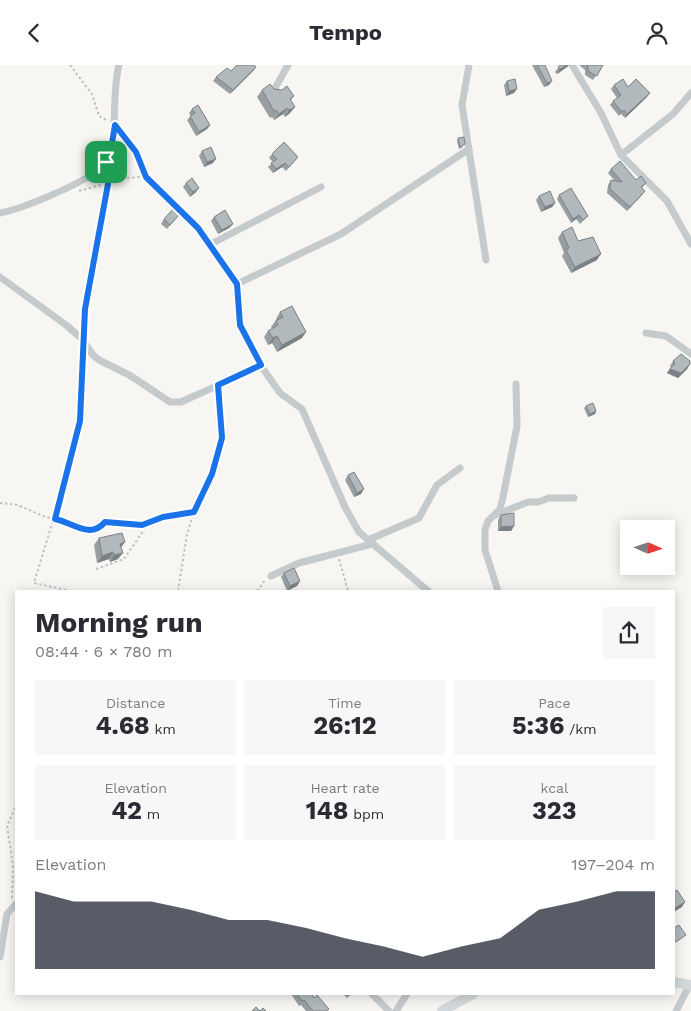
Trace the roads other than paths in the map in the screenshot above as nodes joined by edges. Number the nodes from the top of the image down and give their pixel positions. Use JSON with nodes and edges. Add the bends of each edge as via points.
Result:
{"nodes":[{"id":1,"x":119,"y":65,"type":"edge"},
{"id":2,"x":288,"y":65,"type":"edge"},
{"id":3,"x":470,"y":65,"type":"edge"},
{"id":4,"x":572,"y":65,"type":"edge"},
{"id":5,"x":274,"y":90,"type":"edge"},
{"id":6,"x":691,"y":93,"type":"edge"},
{"id":7,"x":115,"y":125,"type":"junction"},
{"id":8,"x":469,"y":149,"type":"junction"},
{"id":9,"x":621,"y":155,"type":"junction"},
{"id":10,"x":321,"y":187,"type":"dead end"},
{"id":11,"x":0,"y":213,"type":"edge"},
{"id":12,"x":211,"y":244,"type":"junction"},
{"id":13,"x":691,"y":244,"type":"edge"},
{"id":14,"x":486,"y":260,"type":"dead end"},
{"id":15,"x":0,"y":277,"type":"edge"},
{"id":16,"x":237,"y":284,"type":"junction"},
{"id":17,"x":646,"y":333,"type":"dead end"},
{"id":18,"x":691,"y":354,"type":"edge"},
{"id":19,"x":261,"y":365,"type":"junction"},
{"id":20,"x":516,"y":384,"type":"dead end"},
{"id":21,"x":460,"y":468,"type":"dead end"},
{"id":22,"x":574,"y":498,"type":"dead end"},
{"id":23,"x":493,"y":516,"type":"junction"},
{"id":24,"x":370,"y":542,"type":"junction"},
{"id":25,"x":271,"y":576,"type":"road end"},
{"id":26,"x":427,"y":590,"type":"edge"},
{"id":27,"x":498,"y":590,"type":"edge"},
{"id":28,"x":15,"y":905,"type":"edge"},
{"id":29,"x":0,"y":957,"type":"edge"},
{"id":30,"x":675,"y":982,"type":"edge"},
{"id":31,"x":690,"y":985,"type":"edge"},
{"id":32,"x":373,"y":995,"type":"edge"},
{"id":33,"x":405,"y":995,"type":"edge"},
{"id":34,"x":471,"y":995,"type":"edge"},
{"id":35,"x":389,"y":1011,"type":"edge"},
{"id":36,"x":396,"y":1011,"type":"edge"},
{"id":37,"x":442,"y":1011,"type":"edge"},
{"id":38,"x":676,"y":1011,"type":"edge"}],
"edges":[{"from":1,"to":7,"type":"street"},
{"from":2,"to":5,"type":"street"},
{"from":3,"to":8,"type":"street","via":[[462,105]]},
{"from":4,"to":9,"type":"street","via":[[601,113]]},
{"from":6,"to":9,"type":"street","via":[[673,114]]},
{"from":7,"to":11,"type":"street","via":[[111,149],[106,162],[98,170],[52,194]]},
{"from":7,"to":12,"type":"street","via":[[136,152],[146,177]]},
{"from":8,"to":14,"type":"street"},
{"from":8,"to":16,"type":"street","via":[[340,234]]},
{"from":9,"to":13,"type":"street","via":[[667,201]]},
{"from":10,"to":12,"type":"street"},
{"from":12,"to":16,"type":"street"},
{"from":15,"to":19,"type":"street","via":[[82,339],[99,360],[131,376],[170,402],[180,402]]},
{"from":16,"to":19,"type":"street","via":[[240,325]]},
{"from":17,"to":18,"type":"street","via":[[666,336]]},
{"from":19,"to":24,"type":"street","via":[[280,393],[302,409],[345,507],[359,532]]},
{"from":20,"to":23,"type":"street","via":[[516,425],[500,509]]},
{"from":21,"to":24,"type":"street","via":[[437,485],[419,518]]},
{"from":22,"to":23,"type":"street","via":[[549,497]]},
{"from":23,"to":27,"type":"street","via":[[485,530],[486,550]]},
{"from":24,"to":25,"type":"street","via":[[299,563]]},
{"from":24,"to":26,"type":"street"},
{"from":28,"to":29,"type":"street","via":[[7,914]]},
{"from":30,"to":31,"type":"street"},
{"from":31,"to":38,"type":"street"},
{"from":32,"to":35,"type":"street"},
{"from":33,"to":36,"type":"street"},
{"from":34,"to":37,"type":"street"}]}
